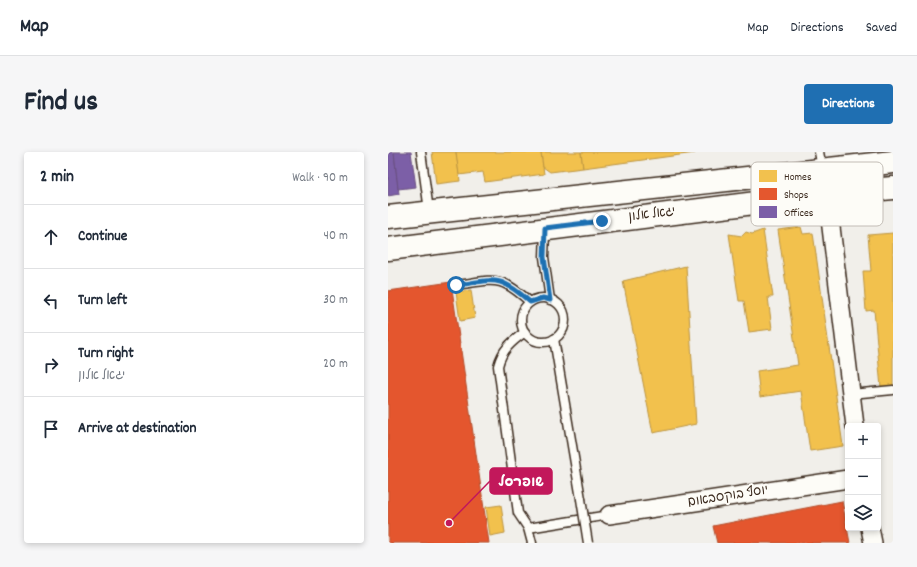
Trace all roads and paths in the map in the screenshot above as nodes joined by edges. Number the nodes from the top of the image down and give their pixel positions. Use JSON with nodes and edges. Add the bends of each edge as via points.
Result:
{"nodes":[{"id":1,"x":421,"y":152,"type":"edge"},
{"id":2,"x":820,"y":160,"type":"edge"},
{"id":3,"x":805,"y":162,"type":"edge"},
{"id":4,"x":893,"y":162,"type":"edge"},
{"id":5,"x":751,"y":169,"type":"edge"},
{"id":6,"x":893,"y":188,"type":"edge"},
{"id":7,"x":883,"y":189,"type":"edge"},
{"id":8,"x":751,"y":203,"type":"edge"},
{"id":9,"x":429,"y":212,"type":"junction"},
{"id":10,"x":388,"y":217,"type":"edge"},
{"id":11,"x":831,"y":226,"type":"edge"},
{"id":12,"x":545,"y":228,"type":"junction"},
{"id":13,"x":388,"y":249,"type":"edge"},
{"id":14,"x":456,"y":285,"type":"dead end"},
{"id":15,"x":550,"y":300,"type":"junction"},
{"id":16,"x":530,"y":302,"type":"junction"},
{"id":17,"x":524,"y":332,"type":"junction"},
{"id":18,"x":554,"y":339,"type":"junction"},
{"id":19,"x":893,"y":390,"type":"edge"},
{"id":20,"x":851,"y":394,"type":"junction"},
{"id":21,"x":854,"y":423,"type":"edge"},
{"id":22,"x":845,"y":479,"type":"edge"},
{"id":23,"x":608,"y":515,"type":"joint"},
{"id":24,"x":528,"y":528,"type":"junction"},
{"id":25,"x":871,"y":531,"type":"edge"},
{"id":26,"x":532,"y":543,"type":"edge"},
{"id":27,"x":588,"y":543,"type":"edge"},
{"id":28,"x":873,"y":543,"type":"edge"}],
"edges":[{"from":1,"to":9,"type":"lane"},
{"from":2,"to":3,"type":"street","name":"יגאל אלון"},
{"from":2,"to":4,"type":"street","name":"יגאל אלון"},
{"from":5,"to":9,"type":"street","name":"יגאל אלון"},
{"from":6,"to":7,"type":"street","name":"יגאל אלון"},
{"from":8,"to":12,"type":"street","name":"יגאל אלון"},
{"from":9,"to":10,"type":"street","name":"יגאל אלון"},
{"from":11,"to":20,"type":"street"},
{"from":12,"to":13,"type":"street","name":"יגאל אלון"},
{"from":12,"to":15,"type":"lane","via":[[544,257]]},
{"from":14,"to":16,"type":"lane","via":[[496,280],[513,286]]},
{"from":15,"to":16,"type":"lane","via":[[543,298]]},
{"from":15,"to":18,"type":"lane","via":[[561,308],[564,322]]},
{"from":16,"to":17,"type":"lane","via":[[522,312]]},
{"from":17,"to":18,"type":"lane","via":[[535,340]]},
{"from":17,"to":24,"type":"lane","via":[[500,355],[498,366],[518,513]]},
{"from":18,"to":27,"type":"lane","bridge":true},
{"from":19,"to":20,"type":"lane"},
{"from":20,"to":21,"type":"street"},
{"from":22,"to":23,"type":"street","name":"יוסף בוקסבאום"},
{"from":23,"to":24,"type":"lane"},
{"from":24,"to":26,"type":"lane"},
{"from":25,"to":28,"type":"street"}]}
